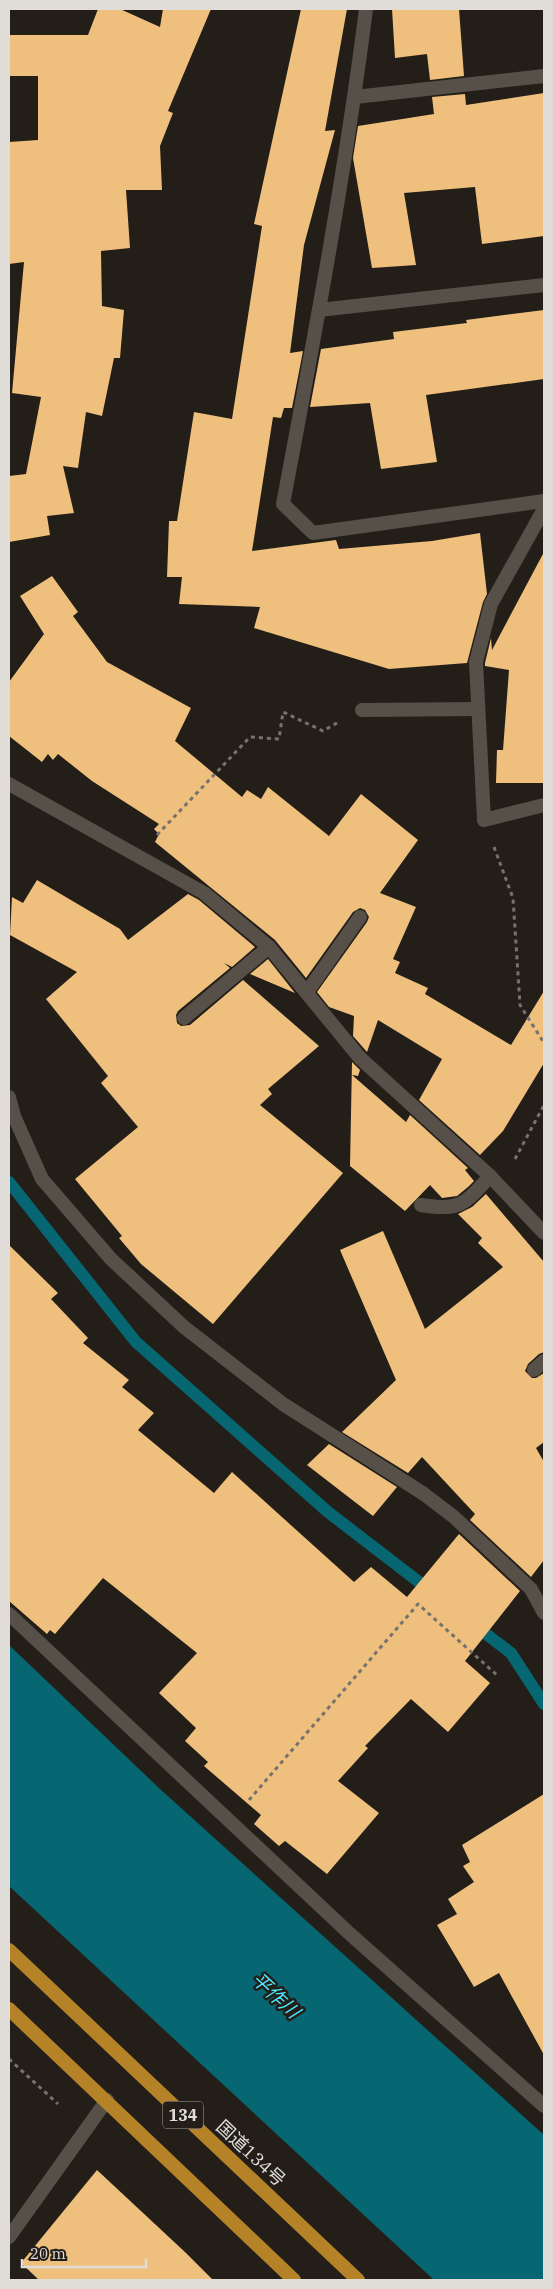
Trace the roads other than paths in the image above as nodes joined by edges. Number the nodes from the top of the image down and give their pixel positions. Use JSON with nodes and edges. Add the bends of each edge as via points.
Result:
{"nodes":[{"id":1,"x":366,"y":9,"type":"edge"},
{"id":2,"x":544,"y":76,"type":"edge"},
{"id":3,"x":355,"y":97,"type":"junction"},
{"id":4,"x":544,"y":285,"type":"edge"},
{"id":5,"x":319,"y":310,"type":"junction"},
{"id":6,"x":544,"y":501,"type":"edge"},
{"id":7,"x":544,"y":508,"type":"edge"},
{"id":8,"x":362,"y":710,"type":"road end"},
{"id":9,"x":478,"y":710,"type":"junction"},
{"id":10,"x":9,"y":784,"type":"edge"},
{"id":11,"x":544,"y":805,"type":"edge"},
{"id":12,"x":360,"y":917,"type":"dead end"},
{"id":13,"x":269,"y":947,"type":"junction"},
{"id":14,"x":307,"y":992,"type":"junction"},
{"id":15,"x":184,"y":1018,"type":"dead end"},
{"id":16,"x":9,"y":1097,"type":"edge"},
{"id":17,"x":495,"y":1181,"type":"junction"},
{"id":18,"x":420,"y":1205,"type":"dead end"},
{"id":19,"x":544,"y":1232,"type":"edge"},
{"id":20,"x":544,"y":1360,"type":"edge"},
{"id":21,"x":534,"y":1370,"type":"dead end"},
{"id":22,"x":544,"y":1613,"type":"edge"},
{"id":23,"x":9,"y":1614,"type":"edge"},
{"id":24,"x":9,"y":1950,"type":"edge"},
{"id":25,"x":9,"y":2009,"type":"edge"},
{"id":26,"x":107,"y":2100,"type":"junction"},
{"id":27,"x":544,"y":2106,"type":"edge"},
{"id":28,"x":9,"y":2237,"type":"edge"},
{"id":29,"x":294,"y":2280,"type":"edge"},
{"id":30,"x":358,"y":2280,"type":"edge"}],
"edges":[{"from":1,"to":3,"type":"street"},
{"from":2,"to":3,"type":"street"},
{"from":3,"to":5,"type":"street"},
{"from":4,"to":5,"type":"street"},
{"from":5,"to":6,"type":"street","via":[[283,504],[313,533]]},
{"from":7,"to":9,"type":"street","via":[[491,604],[476,662]]},
{"from":8,"to":9,"type":"street"},
{"from":9,"to":11,"type":"street","via":[[484,820]]},
{"from":10,"to":13,"type":"street","via":[[204,893]]},
{"from":12,"to":14,"type":"street"},
{"from":13,"to":14,"type":"street"},
{"from":13,"to":15,"type":"street"},
{"from":14,"to":17,"type":"street","via":[[360,1058]]},
{"from":16,"to":22,"type":"street","via":[[42,1180],[111,1259],[184,1328],[283,1404],[424,1494],[454,1517],[531,1589]]},
{"from":17,"to":18,"type":"street","via":[[469,1200],[446,1209]]},
{"from":17,"to":19,"type":"street"},
{"from":20,"to":21,"type":"street"},
{"from":23,"to":27,"type":"street","via":[[350,1934]]},
{"from":24,"to":30,"type":"highway","name":"国道134号","number":"134"},
{"from":25,"to":26,"type":"highway","number":"134"},
{"from":26,"to":28,"type":"street"},
{"from":26,"to":29,"type":"highway","number":"134"}]}
